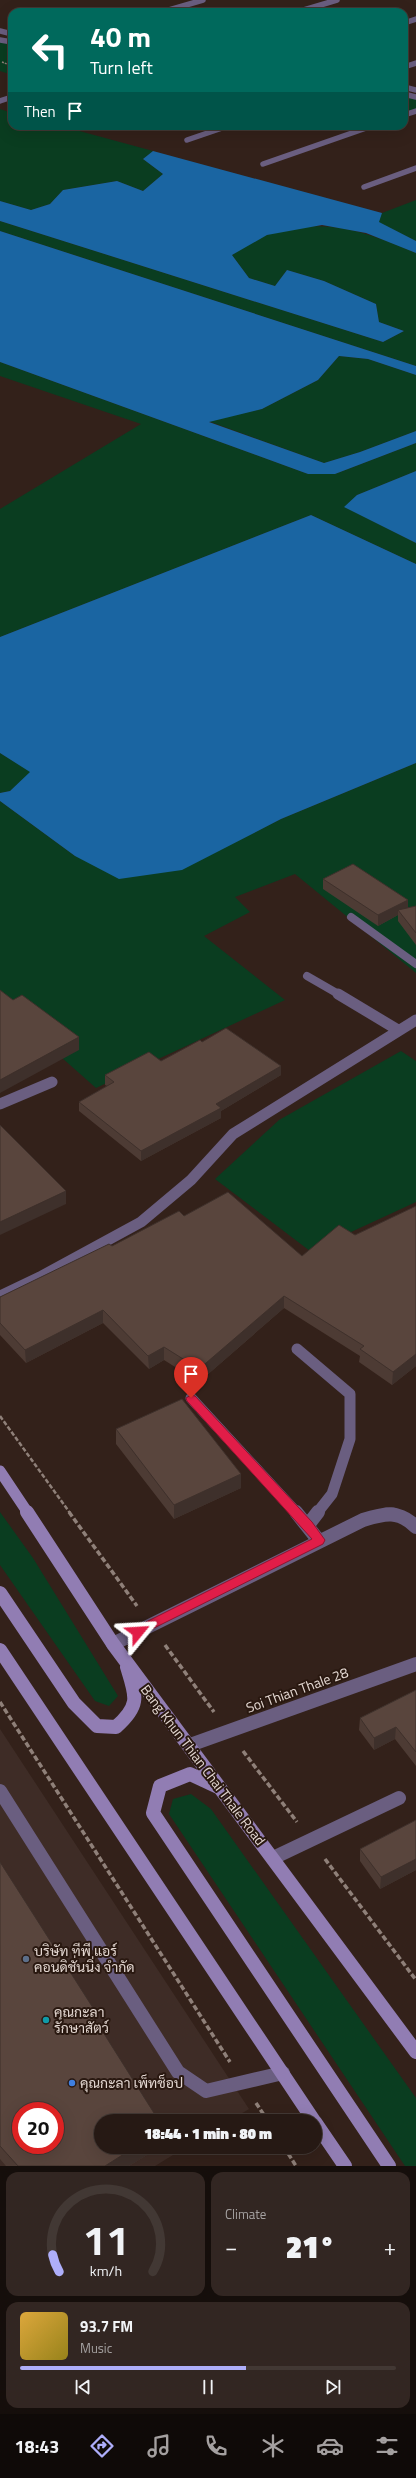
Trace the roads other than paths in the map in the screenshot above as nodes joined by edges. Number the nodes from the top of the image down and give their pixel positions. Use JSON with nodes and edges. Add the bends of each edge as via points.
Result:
{"nodes":[{"id":1,"x":203,"y":0,"type":"edge"},
{"id":2,"x":337,"y":0,"type":"edge"},
{"id":3,"x":176,"y":8,"type":"edge"},
{"id":4,"x":310,"y":8,"type":"edge"},
{"id":5,"x":216,"y":130,"type":"edge"},
{"id":6,"x":361,"y":130,"type":"edge"},
{"id":7,"x":187,"y":140,"type":"dead end"},
{"id":8,"x":263,"y":164,"type":"dead end"},
{"id":9,"x":416,"y":168,"type":"edge"},
{"id":10,"x":364,"y":187,"type":"dead end"},
{"id":11,"x":350,"y":917,"type":"dead end"},
{"id":12,"x":416,"y":964,"type":"edge"},
{"id":13,"x":307,"y":976,"type":"dead end"},
{"id":14,"x":416,"y":1020,"type":"edge"},
{"id":15,"x":398,"y":1030,"type":"junction"},
{"id":16,"x":52,"y":1082,"type":"dead end"},
{"id":17,"x":0,"y":1104,"type":"edge"},
{"id":18,"x":0,"y":1296,"type":"edge"},
{"id":19,"x":297,"y":1349,"type":"dead end"},
{"id":20,"x":191,"y":1398,"type":"dead end"},
{"id":21,"x":0,"y":1471,"type":"edge"},
{"id":22,"x":308,"y":1525,"type":"junction"},
{"id":23,"x":416,"y":1527,"type":"edge"},
{"id":24,"x":319,"y":1540,"type":"junction"},
{"id":25,"x":0,"y":1593,"type":"edge"},
{"id":26,"x":113,"y":1644,"type":"junction"},
{"id":27,"x":0,"y":1650,"type":"edge"},
{"id":28,"x":124,"y":1660,"type":"junction"},
{"id":29,"x":416,"y":1664,"type":"edge"},
{"id":30,"x":190,"y":1745,"type":"junction"},
{"id":31,"x":222,"y":1790,"type":"junction"},
{"id":32,"x":0,"y":1791,"type":"edge"},
{"id":33,"x":399,"y":1798,"type":"dead end"},
{"id":34,"x":273,"y":1858,"type":"junction"},
{"id":35,"x":416,"y":2052,"type":"edge"},
{"id":36,"x":283,"y":2073,"type":"junction"},
{"id":37,"x":310,"y":2114,"type":"edge"},
{"id":38,"x":322,"y":2132,"type":"edge"},
{"id":39,"x":345,"y":2166,"type":"edge"},
{"id":40,"x":389,"y":2166,"type":"edge"}],
"edges":[{"from":1,"to":3,"type":"street"},
{"from":2,"to":4,"type":"street"},
{"from":5,"to":7,"type":"street"},
{"from":6,"to":8,"type":"street"},
{"from":9,"to":10,"type":"street"},
{"from":11,"to":12,"type":"street"},
{"from":13,"to":15,"type":"street"},
{"from":14,"to":15,"type":"street"},
{"from":15,"to":18,"type":"street","via":[[232,1134],[191,1180],[141,1222]]},
{"from":16,"to":17,"type":"street"},
{"from":19,"to":22,"type":"street","via":[[350,1394],[350,1439],[332,1494]]},
{"from":20,"to":22,"type":"street"},
{"from":21,"to":26,"type":"main road","name":"Bang Khun Thian Chai Thale Road"},
{"from":22,"to":24,"type":"street"},
{"from":23,"to":24,"type":"street","via":[[406,1516],[388,1512]]},
{"from":24,"to":26,"type":"street"},
{"from":25,"to":28,"type":"main road","via":[[74,1703],[97,1726],[116,1727],[132,1715],[136,1699]]},
{"from":26,"to":28,"type":"main road","name":"Bang Khun Thian Chai Thale Road"},
{"from":27,"to":36,"type":"main road"},
{"from":28,"to":30,"type":"main road","name":"Bang Khun Thian Chai Thale Road"},
{"from":29,"to":30,"type":"street","name":"Soi Thian Thale 28"},
{"from":30,"to":31,"type":"main road","name":"Bang Khun Thian Chai Thale Road"},
{"from":31,"to":34,"type":"main road","name":"Bang Khun Thian Chai Thale Road"},
{"from":31,"to":40,"type":"main road","via":[[190,1774],[160,1786],[153,1813]]},
{"from":32,"to":36,"type":"street","via":[[178,2072],[206,2091]]},
{"from":33,"to":34,"type":"street"},
{"from":34,"to":35,"type":"main road","name":"Bang Khun Thian Chai Thale Road"},
{"from":36,"to":37,"type":"main road"},
{"from":38,"to":39,"type":"main road"}]}
